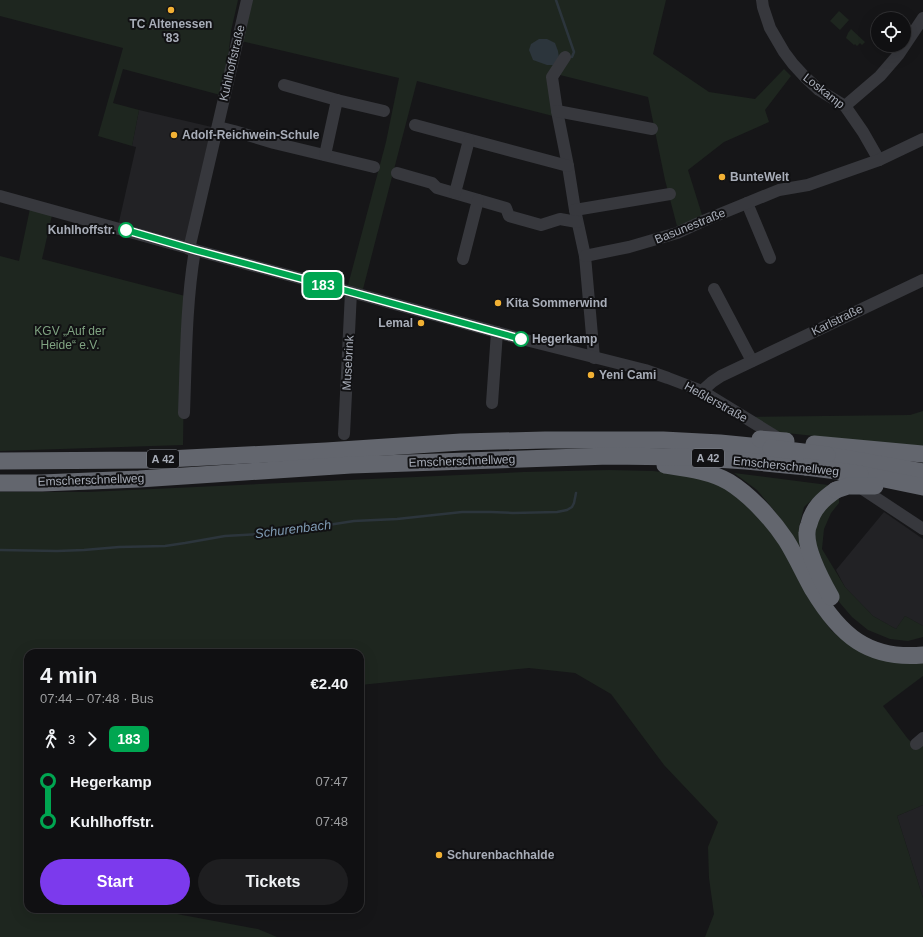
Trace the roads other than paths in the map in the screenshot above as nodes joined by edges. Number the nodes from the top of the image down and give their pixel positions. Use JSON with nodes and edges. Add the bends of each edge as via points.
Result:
{"nodes":[{"id":1,"x":247,"y":0,"type":"edge"},
{"id":2,"x":762,"y":0,"type":"edge"},
{"id":3,"x":923,"y":18,"type":"edge"},
{"id":4,"x":565,"y":57,"type":"dead end"},
{"id":5,"x":284,"y":85,"type":"dead end"},
{"id":6,"x":337,"y":100,"type":"junction"},
{"id":7,"x":845,"y":106,"type":"junction"},
{"id":8,"x":557,"y":110,"type":"junction"},
{"id":9,"x":384,"y":112,"type":"dead end"},
{"id":10,"x":415,"y":125,"type":"dead end"},
{"id":11,"x":218,"y":127,"type":"junction"},
{"id":12,"x":652,"y":129,"type":"dead end"},
{"id":13,"x":923,"y":139,"type":"edge"},
{"id":14,"x":469,"y":140,"type":"junction"},
{"id":15,"x":325,"y":155,"type":"junction"},
{"id":16,"x":879,"y":160,"type":"junction"},
{"id":17,"x":568,"y":166,"type":"junction"},
{"id":18,"x":374,"y":168,"type":"dead end"},
{"id":19,"x":397,"y":174,"type":"dead end"},
{"id":20,"x":455,"y":193,"type":"junction"},
{"id":21,"x":670,"y":194,"type":"dead end"},
{"id":22,"x":0,"y":196,"type":"edge"},
{"id":23,"x":478,"y":200,"type":"junction"},
{"id":24,"x":747,"y":202,"type":"junction"},
{"id":25,"x":576,"y":216,"type":"junction"},
{"id":26,"x":192,"y":250,"type":"junction"},
{"id":27,"x":585,"y":256,"type":"junction"},
{"id":28,"x":770,"y":258,"type":"dead end"},
{"id":29,"x":463,"y":259,"type":"dead end"},
{"id":30,"x":923,"y":280,"type":"edge"},
{"id":31,"x":714,"y":289,"type":"dead end"},
{"id":32,"x":351,"y":292,"type":"junction"},
{"id":33,"x":498,"y":332,"type":"junction"},
{"id":34,"x":594,"y":358,"type":"junction"},
{"id":35,"x":752,"y":361,"type":"junction"},
{"id":36,"x":702,"y":391,"type":"junction"},
{"id":37,"x":492,"y":403,"type":"dead end"},
{"id":38,"x":184,"y":412,"type":"dead end"},
{"id":39,"x":344,"y":434,"type":"dead end"},
{"id":40,"x":765,"y":444,"type":"junction"},
{"id":41,"x":923,"y":454,"type":"edge"},
{"id":42,"x":609,"y":456,"type":"junction"},
{"id":43,"x":0,"y":461,"type":"edge"},
{"id":44,"x":923,"y":472,"type":"edge"},
{"id":45,"x":0,"y":483,"type":"edge"},
{"id":46,"x":923,"y":487,"type":"edge"},
{"id":47,"x":923,"y":494,"type":"edge"},
{"id":48,"x":923,"y":529,"type":"edge"},
{"id":49,"x":923,"y":643,"type":"edge"},
{"id":50,"x":923,"y":655,"type":"edge"}],
"edges":[{"from":1,"to":11,"type":"street","name":"Kuhlhoffstraße"},
{"from":2,"to":7,"type":"street","name":"Loskamp","via":[[762,8],[770,28],[793,64],[819,90]]},
{"from":3,"to":7,"type":"street","via":[[899,54],[880,76]]},
{"from":4,"to":8,"type":"street","via":[[552,77]]},
{"from":5,"to":6,"type":"street"},
{"from":6,"to":9,"type":"street"},
{"from":6,"to":15,"type":"street"},
{"from":7,"to":16,"type":"street","name":"Loskamp"},
{"from":8,"to":12,"type":"street"},
{"from":8,"to":17,"type":"street"},
{"from":10,"to":14,"type":"street"},
{"from":11,"to":15,"type":"street"},
{"from":11,"to":26,"type":"street","name":"Kuhlhoffstraße"},
{"from":13,"to":16,"type":"street"},
{"from":14,"to":17,"type":"street"},
{"from":14,"to":20,"type":"street"},
{"from":15,"to":18,"type":"street"},
{"from":16,"to":24,"type":"street","name":"Basunestraße","via":[[808,185],[779,190]]},
{"from":17,"to":25,"type":"street"},
{"from":19,"to":20,"type":"street","via":[[432,183],[437,188]]},
{"from":20,"to":23,"type":"street"},
{"from":21,"to":25,"type":"street"},
{"from":22,"to":26,"type":"street","name":"Heßlerstraße"},
{"from":23,"to":25,"type":"street","via":[[506,208],[508,216],[541,225]]},
{"from":23,"to":29,"type":"street"},
{"from":24,"to":27,"type":"street","name":"Basunestraße","via":[[677,233]]},
{"from":24,"to":28,"type":"street"},
{"from":25,"to":27,"type":"street"},
{"from":26,"to":32,"type":"street","name":"Heßlerstraße"},
{"from":26,"to":38,"type":"street","name":"Kuhlhoffstraße"},
{"from":27,"to":34,"type":"street"},
{"from":30,"to":35,"type":"street","name":"Karlstraße"},
{"from":31,"to":35,"type":"street"},
{"from":32,"to":33,"type":"street","name":"Heßlerstraße"},
{"from":32,"to":39,"type":"street","name":"Musebrink"},
{"from":33,"to":34,"type":"street","name":"Heßlerstraße"},
{"from":33,"to":37,"type":"street"},
{"from":34,"to":36,"type":"street","name":"Heßlerstraße","via":[[645,370]]},
{"from":35,"to":36,"type":"street","name":"Karlstraße","via":[[721,376]]},
{"from":36,"to":48,"type":"street","name":"Heßlerstraße","via":[[868,492]]},
{"from":40,"to":41,"type":"highway","bridge":true,"via":[[814,444]]},
{"from":40,"to":43,"type":"highway","name":"Emscherschnellweg","number":"A 42","via":[[663,440],[476,441],[155,460]]},
{"from":40,"to":44,"type":"highway","name":"Emscherschnellweg","number":"A 42","bridge":true},
{"from":42,"to":45,"type":"highway","name":"Emscherschnellweg","number":"A 42","via":[[351,465],[138,479]]},
{"from":42,"to":46,"type":"highway","name":"Emscherschnellweg","number":"A 42","bridge":true,"via":[[746,461],[860,474]]},
{"from":42,"to":50,"type":"highway","via":[[709,474],[728,482],[748,496],[769,517],[786,540],[830,614],[850,636],[875,651],[896,655]]},
{"from":47,"to":49,"type":"highway","bridge":true,"via":[[875,486],[848,486],[825,497],[811,516],[806,532],[821,581],[837,607],[849,620],[866,633],[889,643]]}]}
